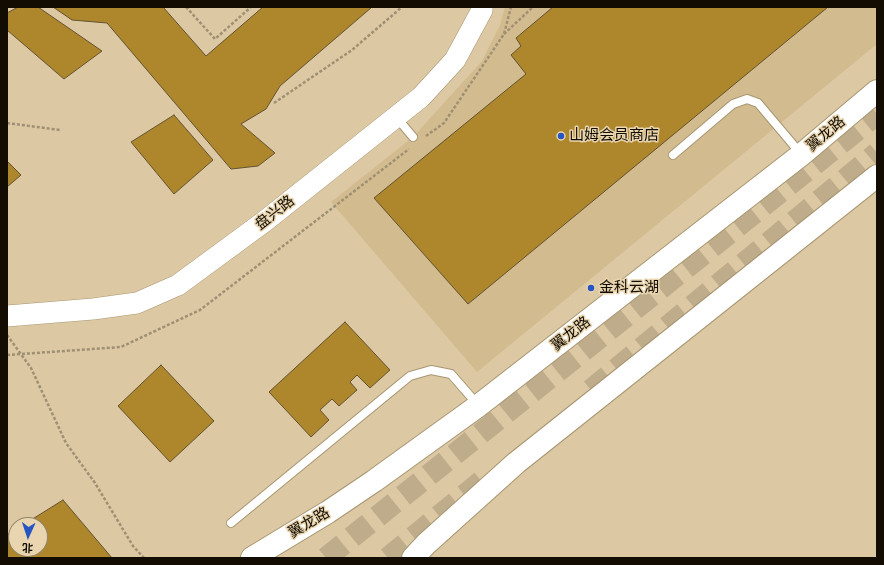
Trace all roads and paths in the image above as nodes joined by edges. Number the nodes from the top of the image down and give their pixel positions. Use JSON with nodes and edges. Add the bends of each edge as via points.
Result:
{"nodes":[{"id":1,"x":186,"y":7,"type":"edge"},
{"id":2,"x":251,"y":7,"type":"edge"},
{"id":3,"x":402,"y":7,"type":"edge"},
{"id":4,"x":482,"y":7,"type":"edge"},
{"id":5,"x":533,"y":7,"type":"edge"},
{"id":6,"x":504,"y":34,"type":"dead end"},
{"id":7,"x":877,"y":91,"type":"edge"},
{"id":8,"x":274,"y":103,"type":"dead end"},
{"id":9,"x":396,"y":117,"type":"junction"},
{"id":10,"x":7,"y":123,"type":"edge"},
{"id":11,"x":60,"y":130,"type":"dead end"},
{"id":12,"x":413,"y":137,"type":"dead end"},
{"id":13,"x":673,"y":155,"type":"dead end"},
{"id":14,"x":801,"y":155,"type":"junction"},
{"id":15,"x":877,"y":176,"type":"edge"},
{"id":16,"x":7,"y":316,"type":"edge"},
{"id":17,"x":7,"y":334,"type":"edge"},
{"id":18,"x":478,"y":406,"type":"junction"},
{"id":19,"x":231,"y":523,"type":"dead end"},
{"id":20,"x":144,"y":558,"type":"edge"},
{"id":21,"x":252,"y":558,"type":"edge"},
{"id":22,"x":413,"y":558,"type":"edge"}],
"edges":[{"from":1,"to":2,"type":"path","via":[[215,39]]},
{"from":3,"to":8,"type":"path","via":[[352,50]]},
{"from":4,"to":9,"type":"street","name":"盘兴路","via":[[455,60],[421,97]]},
{"from":5,"to":6,"type":"path"},
{"from":7,"to":14,"type":"main road","name":"翼龙路"},
{"from":9,"to":12,"type":"lane"},
{"from":9,"to":16,"type":"street","name":"盘兴路","via":[[265,221],[178,285],[137,303]]},
{"from":10,"to":11,"type":"path"},
{"from":13,"to":14,"type":"lane","via":[[733,104],[747,99],[758,103]]},
{"from":14,"to":18,"type":"main road","name":"翼龙路"},
{"from":15,"to":22,"type":"main road","via":[[516,463]]},
{"from":17,"to":20,"type":"path","via":[[31,368],[66,443],[95,483],[133,546]]},
{"from":18,"to":19,"type":"lane","via":[[451,374],[431,370],[410,376]]},
{"from":18,"to":21,"type":"main road","name":"翼龙路","via":[[328,512]]}]}
